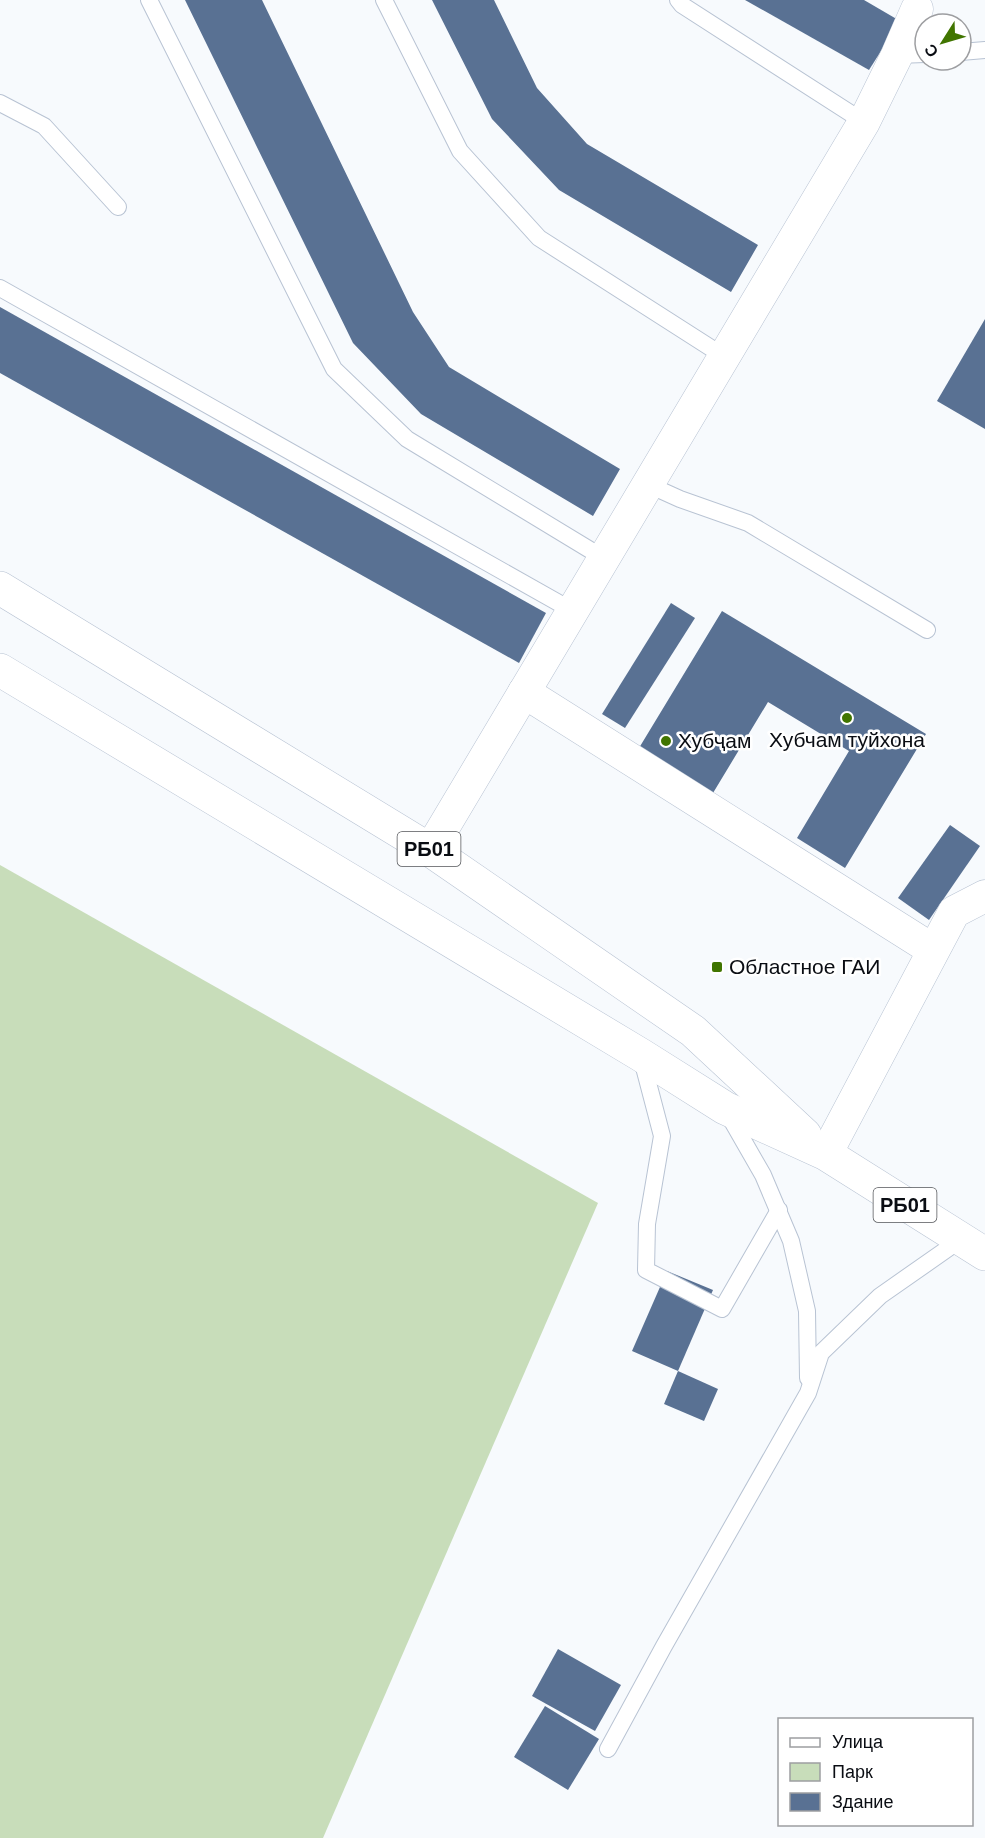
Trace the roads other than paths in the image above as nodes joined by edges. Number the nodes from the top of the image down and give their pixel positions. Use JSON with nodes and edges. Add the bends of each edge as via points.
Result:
{"nodes":[{"id":1,"x":149,"y":0,"type":"edge"},
{"id":2,"x":384,"y":0,"type":"edge"},
{"id":3,"x":678,"y":0,"type":"edge"},
{"id":4,"x":915,"y":4,"type":"edge"},
{"id":5,"x":911,"y":55,"type":"edge"},
{"id":6,"x":0,"y":103,"type":"edge"},
{"id":7,"x":864,"y":122,"type":"junction"},
{"id":8,"x":118,"y":207,"type":"dead end"},
{"id":9,"x":0,"y":288,"type":"edge"},
{"id":10,"x":725,"y":357,"type":"junction"},
{"id":11,"x":649,"y":485,"type":"junction"},
{"id":12,"x":605,"y":558,"type":"junction"},
{"id":13,"x":0,"y":588,"type":"edge"},
{"id":14,"x":573,"y":610,"type":"junction"},
{"id":15,"x":927,"y":630,"type":"dead end"},
{"id":16,"x":0,"y":669,"type":"edge"},
{"id":17,"x":524,"y":692,"type":"junction"},
{"id":18,"x":430,"y":850,"type":"junction"},
{"id":19,"x":985,"y":897,"type":"edge"},
{"id":20,"x":933,"y":950,"type":"junction"},
{"id":21,"x":641,"y":1055,"type":"junction"},
{"id":22,"x":725,"y":1108,"type":"junction"},
{"id":23,"x":826,"y":1154,"type":"junction"},
{"id":24,"x":779,"y":1210,"type":"junction"},
{"id":25,"x":972,"y":1247,"type":"edge"},
{"id":26,"x":808,"y":1393,"type":"junction"},
{"id":27,"x":608,"y":1749,"type":"dead end"}],
"edges":[{"from":1,"to":12,"type":"lane","via":[[334,369],[407,439]]},
{"from":2,"to":10,"type":"lane","via":[[460,151],[539,238]]},
{"from":3,"to":7,"type":"lane"},
{"from":4,"to":5,"type":"street"},
{"from":5,"to":7,"type":"street"},
{"from":6,"to":8,"type":"lane","via":[[44,126]]},
{"from":7,"to":10,"type":"street"},
{"from":9,"to":14,"type":"lane"},
{"from":10,"to":11,"type":"street"},
{"from":11,"to":12,"type":"street"},
{"from":11,"to":15,"type":"lane","via":[[748,523]]},
{"from":12,"to":14,"type":"street"},
{"from":13,"to":18,"type":"highway","number":"РБ01"},
{"from":14,"to":17,"type":"street"},
{"from":16,"to":21,"type":"highway","number":"РБ01"},
{"from":17,"to":18,"type":"street"},
{"from":17,"to":20,"type":"street"},
{"from":18,"to":23,"type":"highway","number":"РБ01","via":[[693,1031]]},
{"from":19,"to":20,"type":"street","via":[[954,912]]},
{"from":20,"to":23,"type":"street"},
{"from":21,"to":22,"type":"highway","number":"РБ01"},
{"from":21,"to":24,"type":"lane","via":[[662,1136],[647,1224],[646,1270],[722,1309]]},
{"from":22,"to":23,"type":"highway","number":"РБ01"},
{"from":22,"to":24,"type":"lane"},
{"from":23,"to":25,"type":"highway","number":"РБ01"},
{"from":24,"to":26,"type":"lane","via":[[791,1241],[807,1311]]},
{"from":25,"to":26,"type":"lane","via":[[880,1296],[821,1353]]},
{"from":26,"to":27,"type":"lane"}]}
